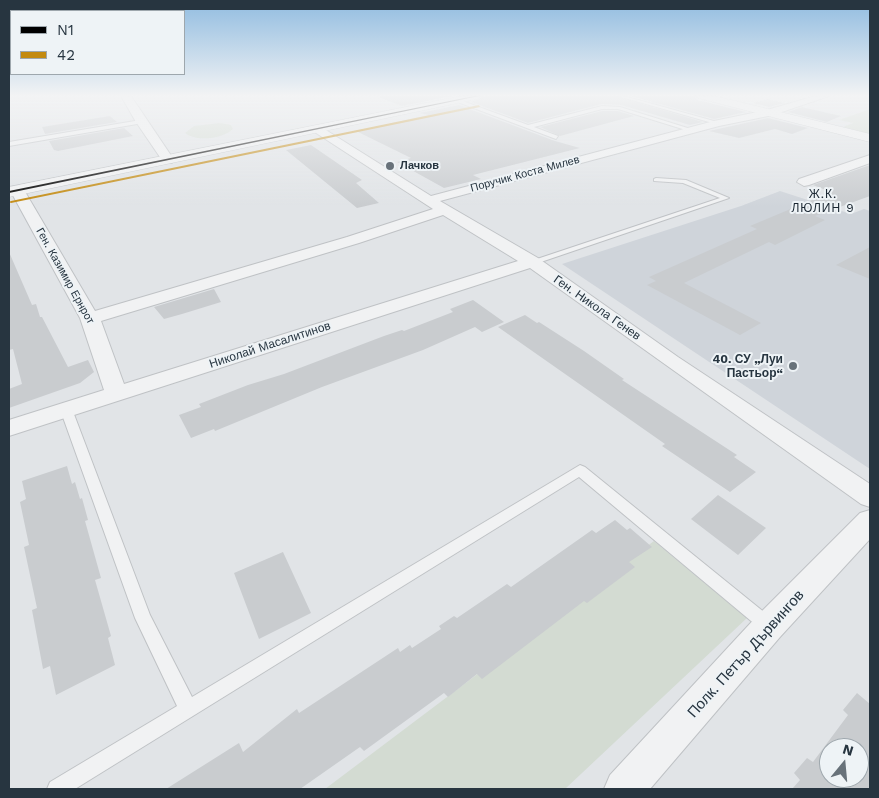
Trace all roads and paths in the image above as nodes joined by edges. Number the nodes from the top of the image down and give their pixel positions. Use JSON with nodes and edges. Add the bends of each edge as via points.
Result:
{"nodes":[{"id":1,"x":74,"y":133,"type":"edge"},
{"id":2,"x":149,"y":133,"type":"edge"},
{"id":3,"x":297,"y":133,"type":"edge"},
{"id":4,"x":324,"y":133,"type":"edge"},
{"id":5,"x":545,"y":133,"type":"edge"},
{"id":6,"x":680,"y":133,"type":"edge"},
{"id":7,"x":851,"y":133,"type":"edge"},
{"id":8,"x":556,"y":137,"type":"dead end"},
{"id":9,"x":870,"y":138,"type":"edge"},
{"id":10,"x":9,"y":144,"type":"edge"},
{"id":11,"x":870,"y":159,"type":"edge"},
{"id":12,"x":168,"y":160,"type":"junction"},
{"id":13,"x":656,"y":180,"type":"dead end"},
{"id":14,"x":804,"y":182,"type":"dead end"},
{"id":15,"x":13,"y":191,"type":"edge"},
{"id":16,"x":437,"y":205,"type":"junction"},
{"id":17,"x":532,"y":262,"type":"junction"},
{"id":18,"x":90,"y":318,"type":"junction"},
{"id":19,"x":117,"y":394,"type":"junction"},
{"id":20,"x":66,"y":409,"type":"junction"},
{"id":21,"x":9,"y":428,"type":"edge"},
{"id":22,"x":870,"y":497,"type":"edge"},
{"id":23,"x":870,"y":521,"type":"edge"},
{"id":24,"x":769,"y":626,"type":"junction"},
{"id":25,"x":188,"y":709,"type":"junction"},
{"id":26,"x":57,"y":789,"type":"edge"},
{"id":27,"x":624,"y":789,"type":"edge"}],
"edges":[{"from":1,"to":10,"type":"lane"},
{"from":2,"to":12,"type":"street"},
{"from":3,"to":12,"type":"street"},
{"from":4,"to":16,"type":"street","name":"Ген. Никола Генев"},
{"from":5,"to":8,"type":"lane"},
{"from":6,"to":16,"type":"street","name":"Поручик Коста Милев"},
{"from":7,"to":9,"type":"street"},
{"from":11,"to":14,"type":"street"},
{"from":12,"to":15,"type":"street"},
{"from":13,"to":17,"type":"lane","via":[[684,181],[726,198]]},
{"from":15,"to":18,"type":"street","name":"Ген. Казимир Ернрот"},
{"from":16,"to":17,"type":"street","name":"Ген. Никола Генев"},
{"from":16,"to":18,"type":"street","name":"Поручик Коста Милев","via":[[353,240]]},
{"from":17,"to":19,"type":"street","name":"Николай Масалитинов"},
{"from":17,"to":22,"type":"street","name":"Ген. Никола Генев"},
{"from":18,"to":19,"type":"street","name":"Ген. Казимир Ернрот"},
{"from":19,"to":20,"type":"street","name":"Николай Масалитинов"},
{"from":20,"to":21,"type":"street","name":"Николай Масалитинов"},
{"from":20,"to":25,"type":"lane","via":[[143,618]]},
{"from":23,"to":24,"type":"street","name":"Полк. Петър Дървингов"},
{"from":24,"to":25,"type":"lane","via":[[580,470]]},
{"from":24,"to":27,"type":"street","name":"Полк. Петър Дървингов"},
{"from":25,"to":26,"type":"lane"}]}
